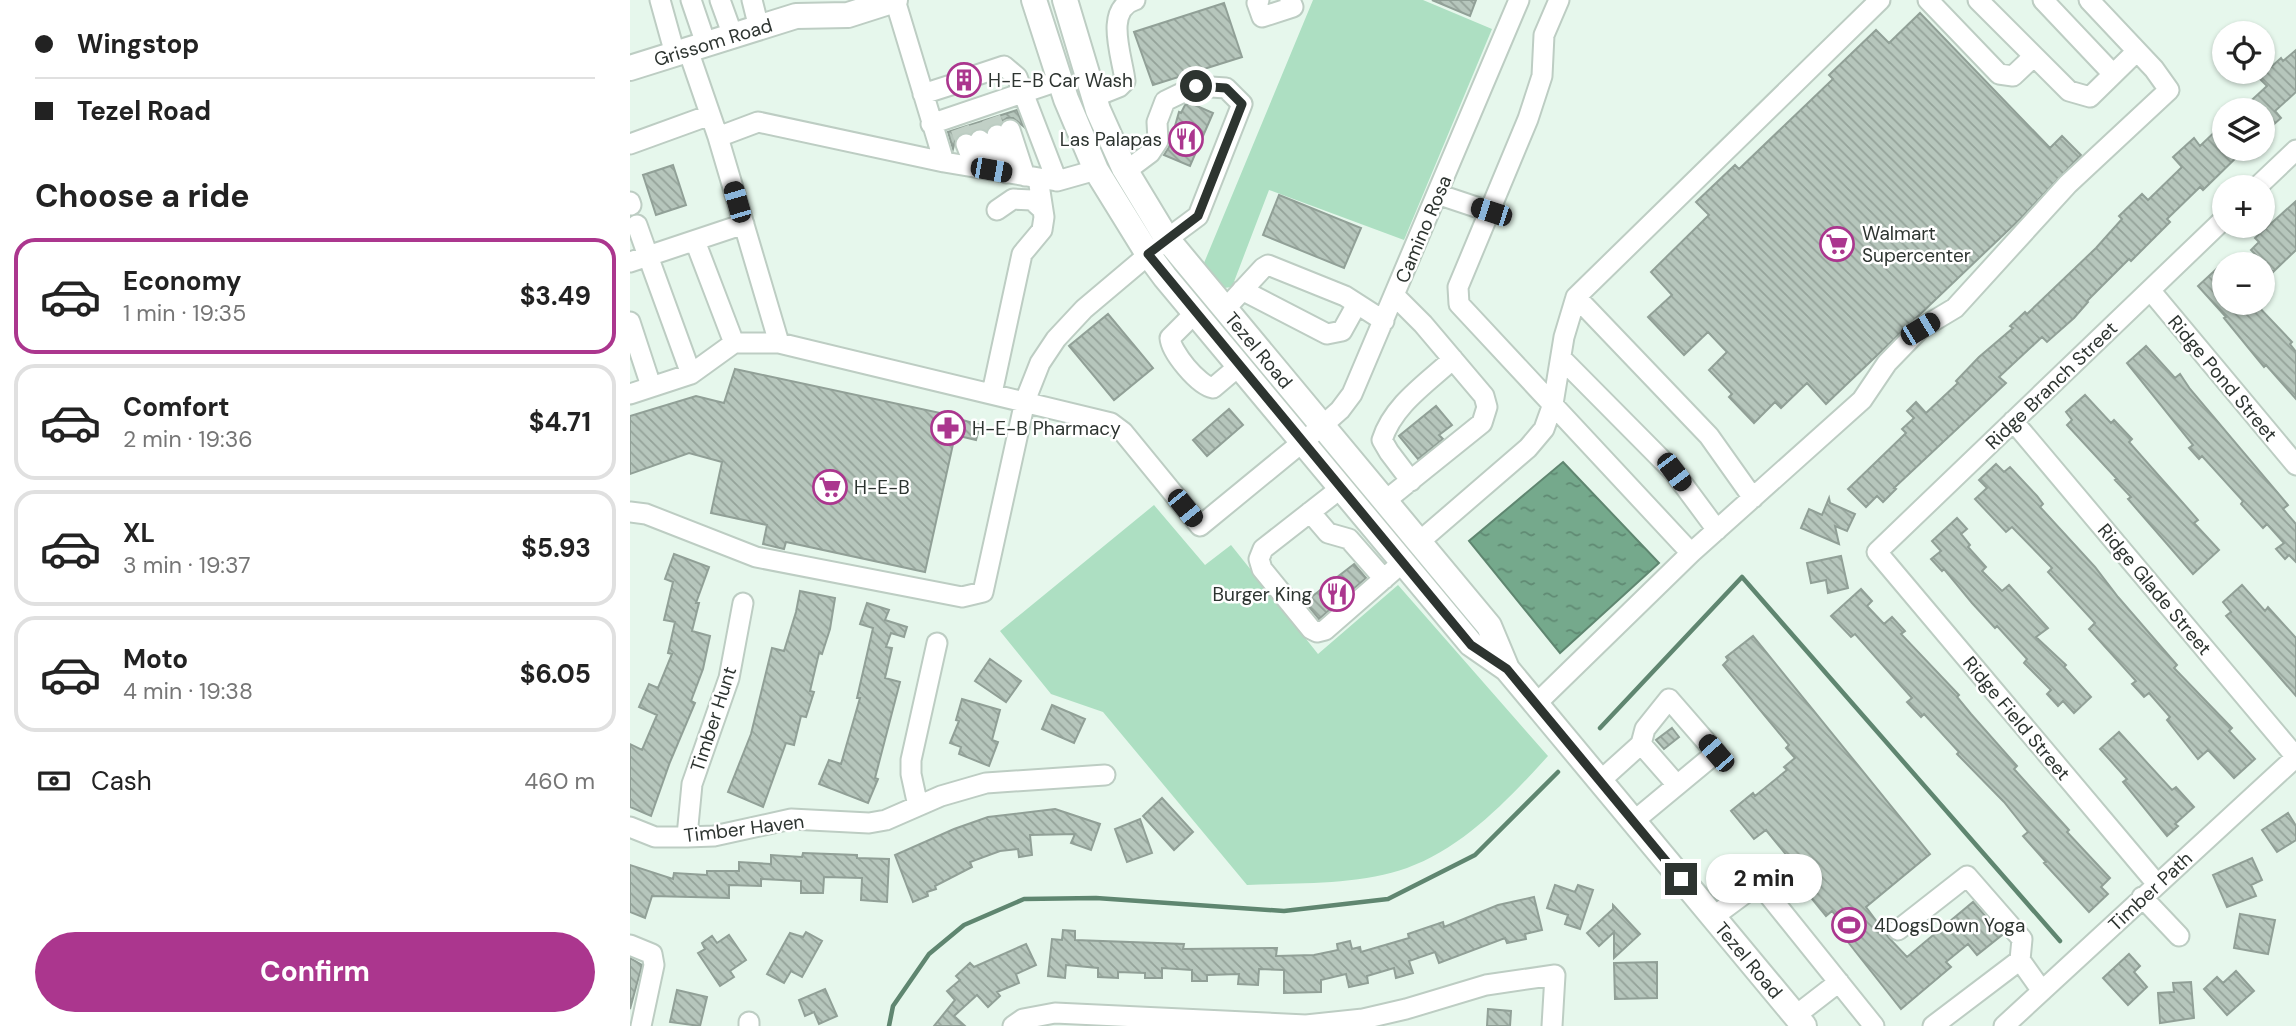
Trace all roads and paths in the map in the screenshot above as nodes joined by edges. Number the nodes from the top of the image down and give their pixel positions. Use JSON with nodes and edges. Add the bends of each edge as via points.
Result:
{"nodes":[{"id":1,"x":660,"y":0,"type":"edge"},
{"id":2,"x":691,"y":0,"type":"edge"},
{"id":3,"x":720,"y":0,"type":"edge"},
{"id":4,"x":752,"y":0,"type":"edge"},
{"id":5,"x":895,"y":0,"type":"edge"},
{"id":6,"x":1034,"y":0,"type":"edge"},
{"id":7,"x":1065,"y":0,"type":"edge"},
{"id":8,"x":1135,"y":0,"type":"edge"},
{"id":9,"x":1290,"y":0,"type":"edge"},
{"id":10,"x":1519,"y":0,"type":"edge"},
{"id":11,"x":1559,"y":0,"type":"edge"},
{"id":12,"x":1880,"y":0,"type":"edge"},
{"id":13,"x":1928,"y":0,"type":"edge"},
{"id":14,"x":1978,"y":0,"type":"edge"},
{"id":15,"x":2043,"y":0,"type":"edge"},
{"id":16,"x":2089,"y":0,"type":"edge"},
{"id":17,"x":1257,"y":4,"type":"edge"},
{"id":18,"x":811,"y":5,"type":"edge"},
{"id":19,"x":759,"y":28,"type":"junction"},
{"id":20,"x":733,"y":36,"type":"junction"},
{"id":21,"x":689,"y":49,"type":"junction"},
{"id":22,"x":2137,"y":51,"type":"junction"},
{"id":23,"x":2034,"y":57,"type":"junction"},
{"id":24,"x":630,"y":68,"type":"edge"},
{"id":25,"x":2113,"y":74,"type":"junction"},
{"id":26,"x":977,"y":75,"type":"tunnel mouth"},
{"id":27,"x":1061,"y":80,"type":"junction"},
{"id":28,"x":951,"y":85,"type":"tunnel mouth"},
{"id":29,"x":1025,"y":93,"type":"junction"},
{"id":30,"x":923,"y":94,"type":"junction"},
{"id":31,"x":1094,"y":97,"type":"junction"},
{"id":32,"x":710,"y":115,"type":"junction"},
{"id":33,"x":983,"y":122,"type":"junction"},
{"id":34,"x":932,"y":124,"type":"junction"},
{"id":35,"x":718,"y":137,"type":"junction"},
{"id":36,"x":630,"y":144,"type":"edge"},
{"id":37,"x":2296,"y":150,"type":"edge"},
{"id":38,"x":944,"y":162,"type":"junction"},
{"id":39,"x":1096,"y":170,"type":"junction"},
{"id":40,"x":1126,"y":171,"type":"junction"},
{"id":41,"x":1015,"y":174,"type":"junction"},
{"id":42,"x":2270,"y":175,"type":"edge"},
{"id":43,"x":1437,"y":194,"type":"junction"},
{"id":44,"x":998,"y":210,"type":"dead end"},
{"id":45,"x":1043,"y":210,"type":"junction"},
{"id":46,"x":1491,"y":212,"type":"junction"},
{"id":47,"x":744,"y":224,"type":"junction"},
{"id":48,"x":2212,"y":231,"type":"edge"},
{"id":49,"x":695,"y":241,"type":"junction"},
{"id":50,"x":639,"y":246,"type":"edge"},
{"id":51,"x":1158,"y":247,"type":"junction"},
{"id":52,"x":1242,"y":290,"type":"junction"},
{"id":53,"x":2150,"y":290,"type":"junction"},
{"id":54,"x":1395,"y":296,"type":"junction"},
{"id":55,"x":1576,"y":297,"type":"junction"},
{"id":56,"x":1357,"y":304,"type":"junction"},
{"id":57,"x":1225,"y":309,"type":"junction"},
{"id":58,"x":1195,"y":313,"type":"junction"},
{"id":59,"x":1384,"y":321,"type":"junction"},
{"id":60,"x":630,"y":322,"type":"edge"},
{"id":61,"x":734,"y":343,"type":"junction"},
{"id":62,"x":779,"y":343,"type":"junction"},
{"id":63,"x":1561,"y":358,"type":"junction"},
{"id":64,"x":1453,"y":359,"type":"junction"},
{"id":65,"x":1239,"y":366,"type":"junction"},
{"id":66,"x":691,"y":374,"type":"junction"},
{"id":67,"x":651,"y":386,"type":"junction"},
{"id":68,"x":992,"y":393,"type":"junction"},
{"id":69,"x":630,"y":394,"type":"edge"},
{"id":70,"x":1025,"y":401,"type":"junction"},
{"id":71,"x":1553,"y":404,"type":"junction"},
{"id":72,"x":2013,"y":421,"type":"junction"},
{"id":73,"x":1322,"y":426,"type":"junction"},
{"id":74,"x":1303,"y":442,"type":"junction"},
{"id":75,"x":2296,"y":466,"type":"edge"},
{"id":76,"x":1411,"y":481,"type":"junction"},
{"id":77,"x":1341,"y":488,"type":"junction"},
{"id":78,"x":1753,"y":498,"type":"junction"},
{"id":79,"x":1385,"y":501,"type":"junction"},
{"id":80,"x":630,"y":512,"type":"edge"},
{"id":81,"x":1310,"y":512,"type":"junction"},
{"id":82,"x":1717,"y":530,"type":"junction"},
{"id":83,"x":1419,"y":542,"type":"junction"},
{"id":84,"x":1877,"y":552,"type":"joint"},
{"id":85,"x":1691,"y":553,"type":"junction"},
{"id":86,"x":1403,"y":562,"type":"junction"},
{"id":87,"x":1384,"y":579,"type":"junction"},
{"id":88,"x":743,"y":603,"type":"dead end"},
{"id":89,"x":937,"y":643,"type":"dead end"},
{"id":90,"x":1507,"y":669,"type":"junction"},
{"id":91,"x":1536,"y":705,"type":"junction"},
{"id":92,"x":1641,"y":744,"type":"junction"},
{"id":93,"x":2296,"y":757,"type":"edge"},
{"id":94,"x":1105,"y":775,"type":"dead end"},
{"id":95,"x":1600,"y":781,"type":"junction"},
{"id":96,"x":1677,"y":785,"type":"junction"},
{"id":97,"x":918,"y":806,"type":"junction"},
{"id":98,"x":1633,"y":821,"type":"junction"},
{"id":99,"x":630,"y":827,"type":"edge"},
{"id":100,"x":687,"y":836,"type":"junction"},
{"id":101,"x":2149,"y":891,"type":"junction"},
{"id":102,"x":1713,"y":917,"type":"junction"},
{"id":103,"x":1898,"y":930,"type":"dead end"},
{"id":104,"x":2179,"y":936,"type":"dead end"},
{"id":105,"x":630,"y":945,"type":"edge"},
{"id":106,"x":2020,"y":960,"type":"junction"},
{"id":107,"x":1839,"y":982,"type":"junction"},
{"id":108,"x":2042,"y":991,"type":"junction"},
{"id":109,"x":1799,"y":1021,"type":"edge"},
{"id":110,"x":1363,"y":1022,"type":"edge"},
{"id":111,"x":1173,"y":1023,"type":"edge"},
{"id":112,"x":641,"y":1026,"type":"edge"},
{"id":113,"x":1013,"y":1026,"type":"edge"},
{"id":114,"x":1552,"y":1026,"type":"edge"},
{"id":115,"x":1874,"y":1026,"type":"edge"},
{"id":116,"x":1933,"y":1026,"type":"edge"},
{"id":117,"x":2004,"y":1026,"type":"edge"}],
"edges":[{"from":1,"to":21,"type":"street"},
{"from":2,"to":21,"type":"street"},
{"from":3,"to":20,"type":"street"},
{"from":4,"to":19,"type":"street"},
{"from":5,"to":18,"type":"main road","name":"Grissom Road","via":[[848,15]]},
{"from":5,"to":30,"type":"street"},
{"from":6,"to":27,"type":"main road","name":"Tezel Road"},
{"from":7,"to":31,"type":"main road","name":"Tezel Road"},
{"from":8,"to":31,"type":"street","via":[[1125,6],[1115,29],[1125,81]]},
{"from":9,"to":17,"type":"street","via":[[1293,7]]},
{"from":10,"to":43,"type":"street","name":"Camino Rosa"},
{"from":11,"to":46,"type":"street","via":[[1544,35],[1542,76]]},
{"from":12,"to":55,"type":"street"},
{"from":13,"to":23,"type":"street","via":[[1999,74],[2013,76]]},
{"from":14,"to":23,"type":"street"},
{"from":15,"to":25,"type":"street"},
{"from":16,"to":22,"type":"street"},
{"from":18,"to":19,"type":"main road","name":"Grissom Road"},
{"from":19,"to":20,"type":"main road","name":"Grissom Road"},
{"from":20,"to":21,"type":"main road","name":"Grissom Road"},
{"from":21,"to":24,"type":"main road","name":"Grissom Road"},
{"from":21,"to":32,"type":"street"},
{"from":22,"to":25,"type":"street"},
{"from":22,"to":78,"type":"street","via":[[2169,90],[2068,184],[1955,308],[1920,329],[1887,363],[1862,400]]},
{"from":23,"to":25,"type":"street","via":[[2069,91],[2090,97]]},
{"from":26,"to":29,"type":"street","via":[[1004,66],[1017,76]]},
{"from":27,"to":29,"type":"street"},
{"from":27,"to":39,"type":"main road","name":"Tezel Road"},
{"from":28,"to":30,"type":"street"},
{"from":29,"to":33,"type":"street"},
{"from":29,"to":41,"type":"street"},
{"from":30,"to":34,"type":"street"},
{"from":31,"to":40,"type":"main road","name":"Tezel Road"},
{"from":32,"to":35,"type":"street"},
{"from":32,"to":36,"type":"street"},
{"from":33,"to":34,"type":"street"},
{"from":33,"to":41,"type":"street"},
{"from":33,"to":41,"type":"street"},
{"from":34,"to":38,"type":"street"},
{"from":35,"to":38,"type":"street","via":[[758,122]]},
{"from":35,"to":47,"type":"street"},
{"from":37,"to":42,"type":"street"},
{"from":38,"to":41,"type":"street"},
{"from":39,"to":41,"type":"street"},
{"from":39,"to":51,"type":"main road","name":"Tezel Road"},
{"from":40,"to":51,"type":"main road","name":"Tezel Road"},
{"from":40,"to":51,"type":"street","via":[[1158,141],[1157,122],[1165,101],[1196,86],[1226,88],[1242,104],[1198,216]]},
{"from":41,"to":45,"type":"street"},
{"from":43,"to":46,"type":"street"},
{"from":43,"to":54,"type":"street","name":"Camino Rosa"},
{"from":44,"to":45,"type":"street","via":[[1013,199],[1032,200]]},
{"from":45,"to":68,"type":"street","via":[[1042,230],[1022,254]]},
{"from":46,"to":71,"type":"street","via":[[1458,288],[1459,304]]},
{"from":47,"to":49,"type":"street"},
{"from":47,"to":62,"type":"street"},
{"from":48,"to":53,"type":"street","name":"Ridge Branch Street"},
{"from":49,"to":50,"type":"street"},
{"from":49,"to":61,"type":"street"},
{"from":50,"to":66,"type":"street"},
{"from":51,"to":57,"type":"main road","name":"Tezel Road"},
{"from":51,"to":58,"type":"main road","name":"Tezel Road"},
{"from":51,"to":70,"type":"street","via":[[1084,309],[1056,339],[1040,363]]},
{"from":52,"to":56,"type":"street","via":[[1268,265]]},
{"from":52,"to":56,"type":"street","via":[[1327,334],[1342,331]]},
{"from":52,"to":57,"type":"street"},
{"from":53,"to":72,"type":"street","name":"Ridge Branch Street"},
{"from":53,"to":75,"type":"street","name":"Ridge Pond Street"},
{"from":54,"to":59,"type":"street","name":"Camino Rosa"},
{"from":54,"to":64,"type":"street"},
{"from":55,"to":63,"type":"street"},
{"from":55,"to":78,"type":"street","via":[[1709,436]]},
{"from":56,"to":59,"type":"street"},
{"from":57,"to":73,"type":"main road","name":"Tezel Road"},
{"from":58,"to":65,"type":"main road","name":"Tezel Road"},
{"from":58,"to":65,"type":"street","via":[[1170,338],[1171,346],[1197,379],[1213,388]]},
{"from":59,"to":73,"type":"street","name":"Camino Rosa","via":[[1352,394]]},
{"from":60,"to":67,"type":"street"},
{"from":61,"to":62,"type":"street"},
{"from":61,"to":66,"type":"street"},
{"from":62,"to":68,"type":"street"},
{"from":63,"to":71,"type":"street"},
{"from":63,"to":82,"type":"street","via":[[1674,472]]},
{"from":64,"to":76,"type":"street","via":[[1386,426],[1382,440]]},
{"from":64,"to":76,"type":"street","via":[[1485,396],[1482,423]]},
{"from":65,"to":74,"type":"main road","name":"Tezel Road"},
{"from":66,"to":67,"type":"street"},
{"from":67,"to":69,"type":"street"},
{"from":68,"to":70,"type":"street"},
{"from":70,"to":74,"type":"street","name":"Camino Rosa","via":[[1111,424],[1123,432],[1200,526]]},
{"from":70,"to":80,"type":"street","via":[[983,592],[962,597],[755,557],[646,514]]},
{"from":71,"to":83,"type":"street","via":[[1544,429],[1528,448]]},
{"from":71,"to":85,"type":"street"},
{"from":72,"to":84,"type":"street","name":"Ridge Branch Street"},
{"from":72,"to":93,"type":"street","name":"Ridge Glade Street"},
{"from":73,"to":74,"type":"street","name":"Camino Rosa"},
{"from":73,"to":79,"type":"main road","name":"Tezel Road"},
{"from":74,"to":77,"type":"main road","name":"Tezel Road"},
{"from":76,"to":79,"type":"street"},
{"from":77,"to":81,"type":"street"},
{"from":77,"to":86,"type":"main road","name":"Tezel Road"},
{"from":78,"to":82,"type":"street"},
{"from":79,"to":83,"type":"main road","name":"Tezel Road"},
{"from":81,"to":87,"type":"street","via":[[1328,533],[1349,539]]},
{"from":81,"to":87,"type":"street","via":[[1263,549],[1259,559],[1262,569],[1311,629],[1325,630]]},
{"from":82,"to":85,"type":"street"},
{"from":83,"to":90,"type":"main road","name":"Tezel Road","via":[[1489,626]]},
{"from":84,"to":101,"type":"street","name":"Ridge Field Street"},
{"from":85,"to":91,"type":"street"},
{"from":86,"to":87,"type":"street"},
{"from":86,"to":90,"type":"main road","name":"Tezel Road","via":[[1471,645]]},
{"from":88,"to":100,"type":"street","name":"Timber Hunt","via":[[729,678],[692,784]]},
{"from":89,"to":97,"type":"street","via":[[911,760]]},
{"from":90,"to":91,"type":"main road","name":"Tezel Road"},
{"from":91,"to":95,"type":"main road","name":"Tezel Road"},
{"from":92,"to":95,"type":"street"},
{"from":92,"to":96,"type":"street"},
{"from":92,"to":96,"type":"street","via":[[1645,729],[1669,699],[1716,753]]},
{"from":93,"to":101,"type":"street","name":"Timber Path"},
{"from":94,"to":97,"type":"street","name":"Timber Haven","via":[[986,783]]},
{"from":95,"to":98,"type":"main road","name":"Tezel Road"},
{"from":96,"to":98,"type":"street"},
{"from":97,"to":100,"type":"street","name":"Timber Haven","via":[[869,823],[791,819],[714,836]]},
{"from":98,"to":102,"type":"main road","name":"Tezel Road"},
{"from":99,"to":100,"type":"street","name":"Timber Haven","via":[[655,837]]},
{"from":101,"to":104,"type":"street","name":"Ridge Field Street"},
{"from":101,"to":108,"type":"street","name":"Timber Path"},
{"from":102,"to":107,"type":"street","via":[[1759,884]]},
{"from":102,"to":109,"type":"main road","name":"Tezel Road"},
{"from":103,"to":106,"type":"street","via":[[1967,876],[2022,939]]},
{"from":105,"to":112,"type":"street","via":[[652,954],[654,965]]},
{"from":106,"to":108,"type":"street"},
{"from":106,"to":116,"type":"street"},
{"from":107,"to":109,"type":"street"},
{"from":107,"to":115,"type":"street"},
{"from":108,"to":117,"type":"street","name":"Timber Path"},
{"from":110,"to":111,"type":"street"},
{"from":110,"to":114,"type":"street","via":[[1486,985],[1555,975]]},
{"from":111,"to":113,"type":"street","via":[[1055,1013],[1023,1019]]}]}
